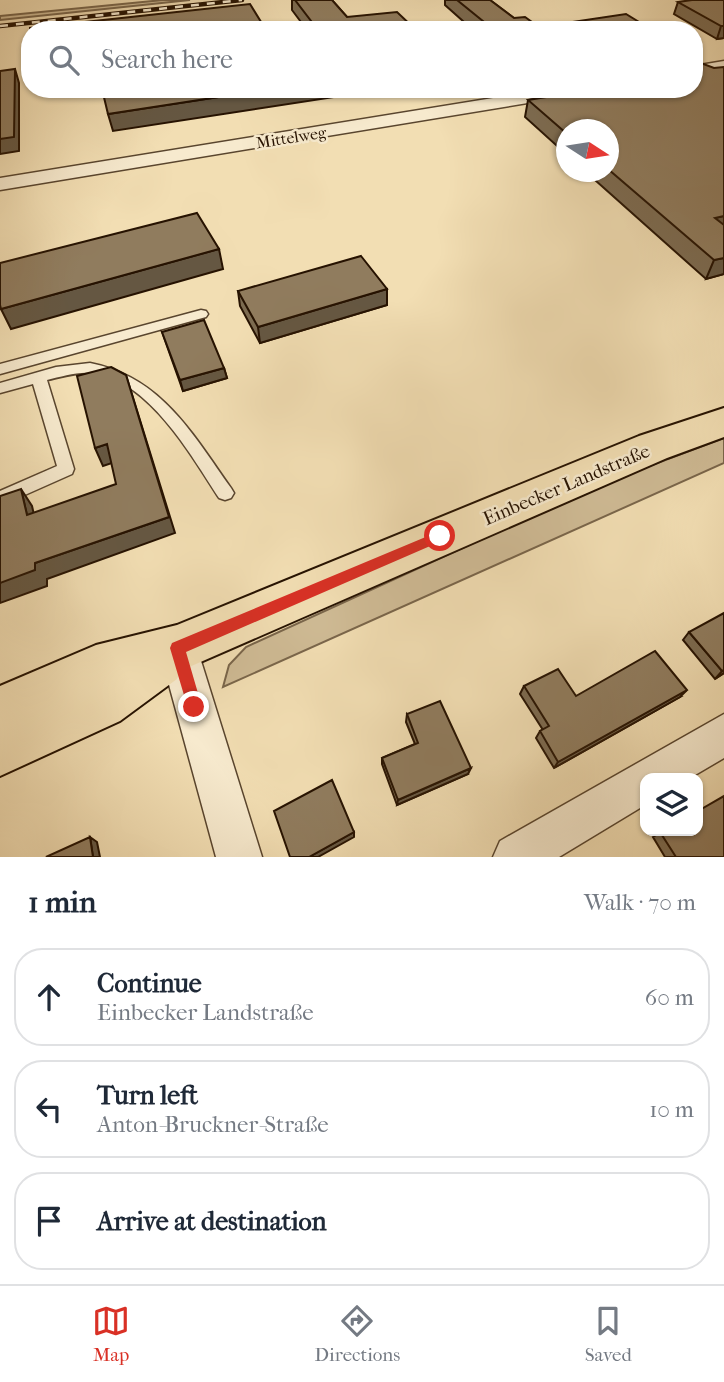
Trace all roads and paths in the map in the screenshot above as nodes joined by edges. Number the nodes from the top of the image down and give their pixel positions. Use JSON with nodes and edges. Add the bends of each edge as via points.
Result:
{"nodes":[{"id":1,"x":724,"y":66,"type":"edge"},
{"id":2,"x":703,"y":70,"type":"edge"},
{"id":3,"x":527,"y":98,"type":"edge"},
{"id":4,"x":0,"y":184,"type":"edge"},
{"id":5,"x":201,"y":314,"type":"dead end"},
{"id":6,"x":0,"y":369,"type":"edge"},
{"id":7,"x":39,"y":377,"type":"junction"},
{"id":8,"x":0,"y":388,"type":"edge"},
{"id":9,"x":724,"y":422,"type":"edge"},
{"id":10,"x":225,"y":493,"type":"dead end"},
{"id":11,"x":0,"y":499,"type":"edge"},
{"id":12,"x":177,"y":648,"type":"junction"},
{"id":13,"x":0,"y":713,"type":"edge"},
{"id":14,"x":724,"y":735,"type":"edge"},
{"id":15,"x":0,"y":749,"type":"edge"},
{"id":16,"x":659,"y":773,"type":"edge"},
{"id":17,"x":640,"y":784,"type":"edge"},
{"id":18,"x":239,"y":857,"type":"edge"},
{"id":19,"x":516,"y":857,"type":"edge"}],
"edges":[{"from":1,"to":2,"type":"street"},
{"from":3,"to":4,"type":"street","name":"Mittelweg"},
{"from":5,"to":6,"type":"lane"},
{"from":7,"to":8,"type":"lane"},
{"from":7,"to":10,"type":"lane","via":[[90,368],[127,377],[187,438]]},
{"from":7,"to":11,"type":"lane","via":[[66,469]]},
{"from":9,"to":12,"type":"main road","name":"Einbecker Landstraße","via":[[653,447]]},
{"from":12,"to":13,"type":"main road","name":"Einbecker Landstraße","via":[[96,670]]},
{"from":12,"to":15,"type":"main road","name":"Einbecker Landstraße","via":[[102,703]]},
{"from":12,"to":18,"type":"street"},
{"from":14,"to":16,"type":"street"},
{"from":17,"to":19,"type":"street"}]}
